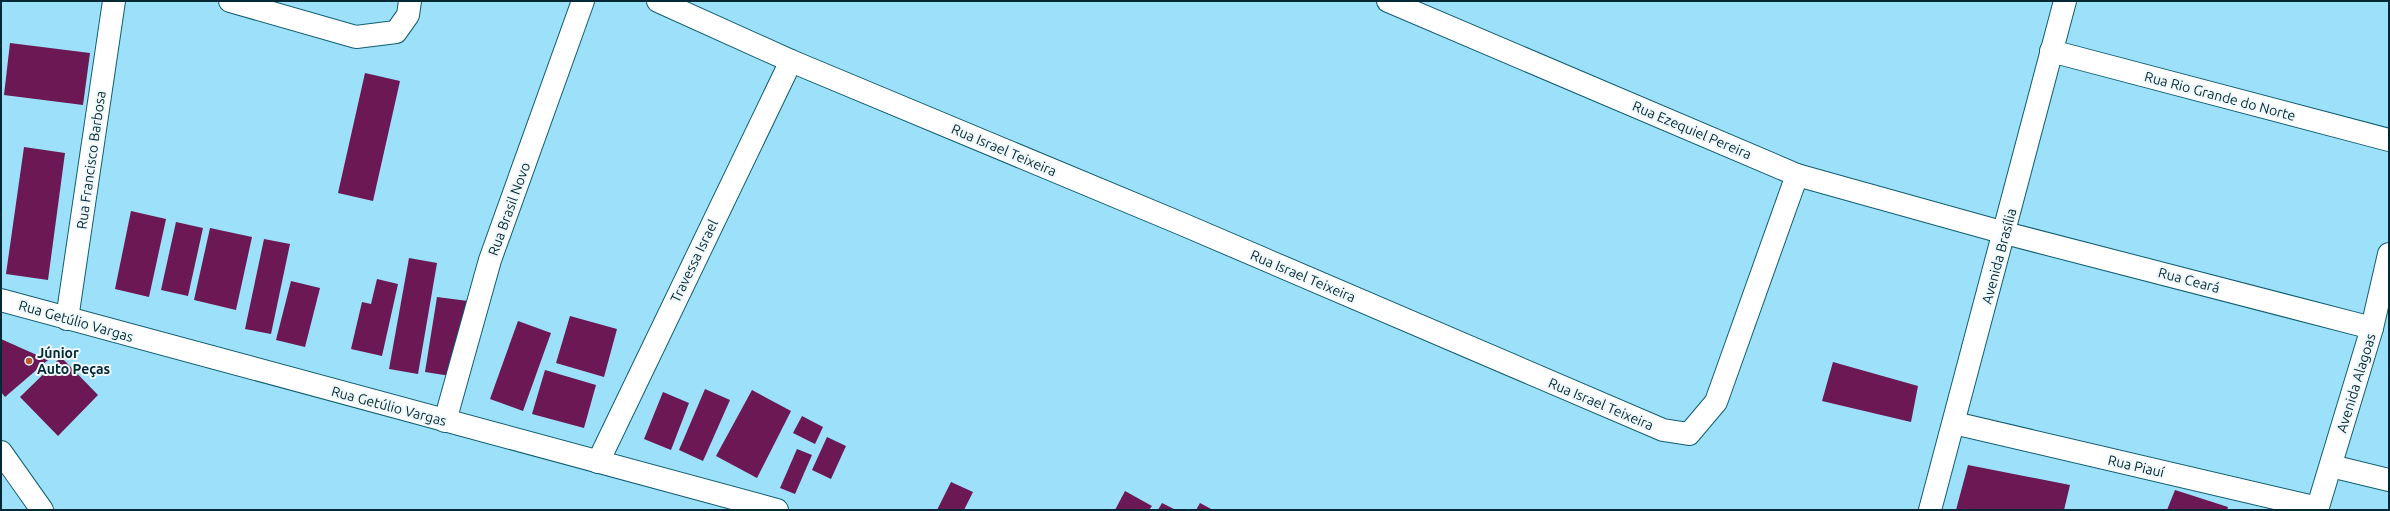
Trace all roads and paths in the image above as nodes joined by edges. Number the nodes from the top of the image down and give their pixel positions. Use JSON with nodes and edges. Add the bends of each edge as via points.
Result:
{"nodes":[{"id":1,"x":114,"y":1,"type":"edge"},
{"id":2,"x":230,"y":1,"type":"edge"},
{"id":3,"x":410,"y":1,"type":"edge"},
{"id":4,"x":583,"y":1,"type":"edge"},
{"id":5,"x":658,"y":1,"type":"edge"},
{"id":6,"x":1388,"y":1,"type":"edge"},
{"id":7,"x":2065,"y":1,"type":"edge"},
{"id":8,"x":2051,"y":51,"type":"junction"},
{"id":9,"x":791,"y":61,"type":"junction"},
{"id":10,"x":2389,"y":140,"type":"edge"},
{"id":11,"x":1797,"y":175,"type":"junction"},
{"id":12,"x":2005,"y":233,"type":"junction"},
{"id":13,"x":2389,"y":254,"type":"edge"},
{"id":14,"x":1,"y":300,"type":"edge"},
{"id":15,"x":67,"y":319,"type":"junction"},
{"id":16,"x":2372,"y":328,"type":"junction"},
{"id":17,"x":445,"y":421,"type":"junction"},
{"id":18,"x":1954,"y":423,"type":"junction"},
{"id":19,"x":1,"y":452,"type":"edge"},
{"id":20,"x":598,"y":462,"type":"junction"},
{"id":21,"x":2331,"y":466,"type":"junction"},
{"id":22,"x":2389,"y":480,"type":"edge"},
{"id":23,"x":2318,"y":509,"type":"edge"},
{"id":24,"x":42,"y":510,"type":"edge"},
{"id":25,"x":777,"y":510,"type":"edge"},
{"id":26,"x":1930,"y":510,"type":"edge"}],
"edges":[{"from":1,"to":15,"type":"street","name":"Rua Francisco Barbosa"},
{"from":2,"to":3,"type":"street","via":[[356,37],[396,32],[408,15]]},
{"from":4,"to":17,"type":"street","name":"Rua Brasil Novo","via":[[490,260]]},
{"from":5,"to":9,"type":"street","name":"Rua Israel Teixeira"},
{"from":6,"to":11,"type":"street","name":"Rua Ezequiel Pereira"},
{"from":7,"to":8,"type":"street","name":"Avenida Brasília"},
{"from":8,"to":10,"type":"street","name":"Rua Rio Grande do Norte"},
{"from":8,"to":12,"type":"street","name":"Avenida Brasília"},
{"from":9,"to":11,"type":"street","name":"Rua Israel Teixeira","via":[[1182,224],[1663,430],[1689,434],[1716,402]]},
{"from":9,"to":20,"type":"street","name":"Travessa Israel"},
{"from":11,"to":12,"type":"street","name":"Rua Ezequiel Pereira"},
{"from":12,"to":16,"type":"street","name":"Rua Ceará"},
{"from":12,"to":18,"type":"street","name":"Avenida Brasília"},
{"from":13,"to":16,"type":"street","name":"Avenida Alagoas"},
{"from":14,"to":15,"type":"street","name":"Rua Getúlio Vargas"},
{"from":15,"to":17,"type":"street","name":"Rua Getúlio Vargas"},
{"from":16,"to":21,"type":"street","name":"Avenida Alagoas"},
{"from":17,"to":20,"type":"street","name":"Rua Getúlio Vargas"},
{"from":18,"to":23,"type":"street","name":"Rua Piauí"},
{"from":18,"to":26,"type":"street","name":"Avenida Brasília"},
{"from":19,"to":24,"type":"street"},
{"from":20,"to":25,"type":"street","name":"Rua Getúlio Vargas"},
{"from":21,"to":22,"type":"street"},
{"from":21,"to":23,"type":"street","name":"Avenida Alagoas"}]}
